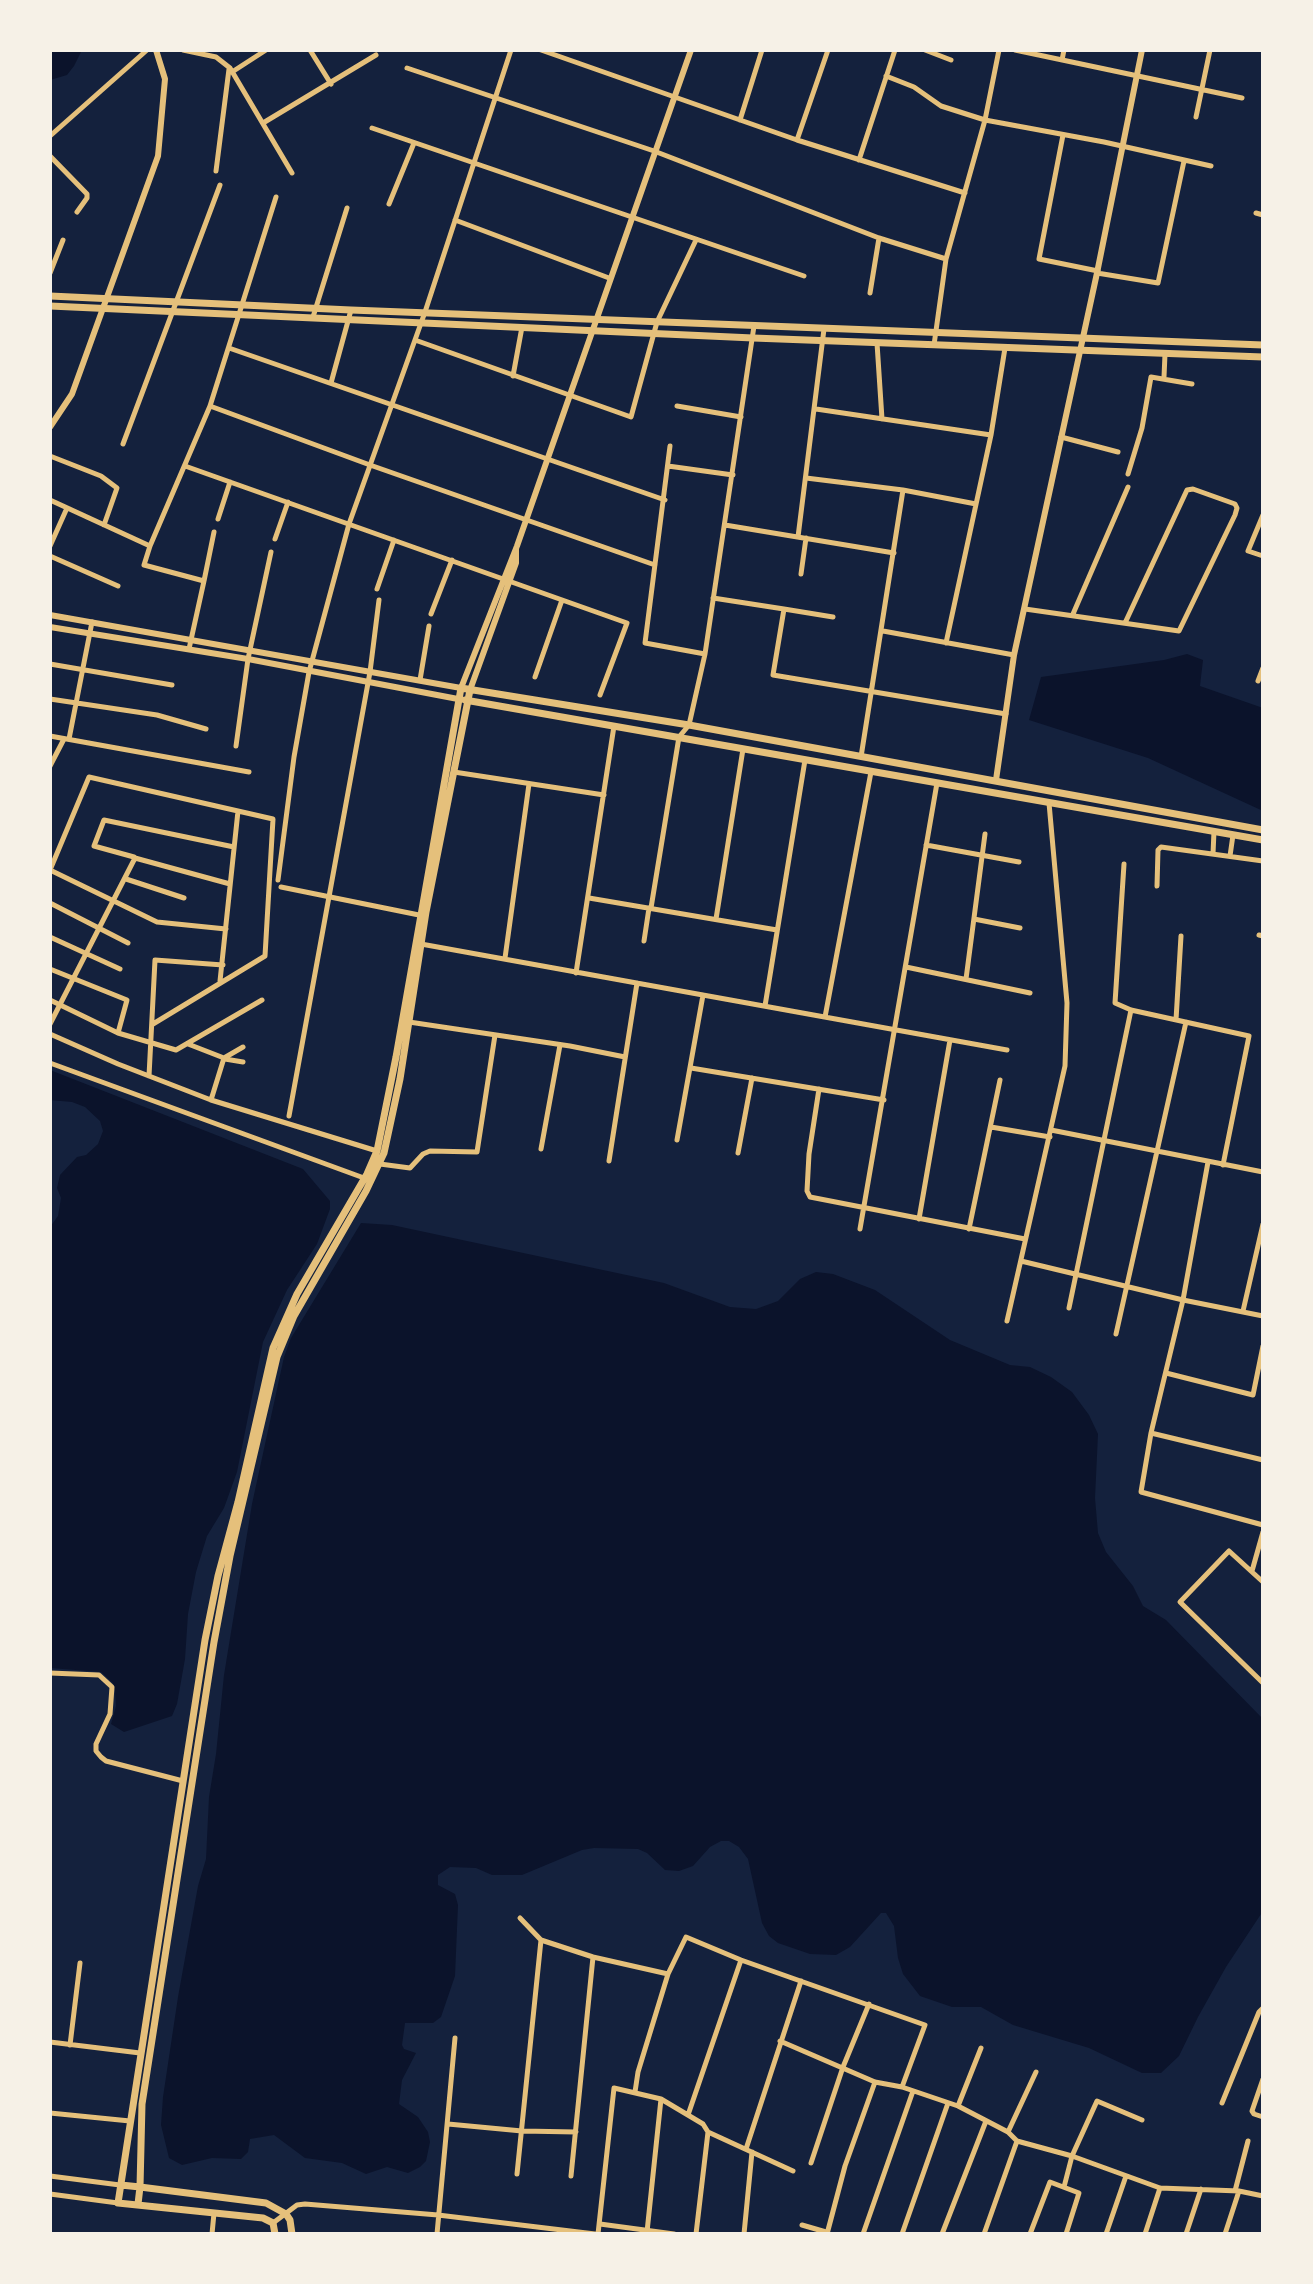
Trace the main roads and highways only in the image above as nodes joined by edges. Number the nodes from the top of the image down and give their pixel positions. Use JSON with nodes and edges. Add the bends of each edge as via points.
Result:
{"nodes":[{"id":1,"x":50,"y":296,"type":"edge"},
{"id":2,"x":50,"y":306,"type":"edge"},
{"id":3,"x":314,"y":313,"type":"junction"},
{"id":4,"x":350,"y":314,"type":"junction"},
{"id":5,"x":914,"y":332,"type":"junction"},
{"id":6,"x":1193,"y":343,"type":"junction"},
{"id":7,"x":914,"y":344,"type":"junction"},
{"id":8,"x":1263,"y":345,"type":"edge"},
{"id":9,"x":1193,"y":355,"type":"junction"},
{"id":10,"x":1263,"y":357,"type":"edge"},
{"id":11,"x":470,"y":690,"type":"junction"},
{"id":12,"x":463,"y":700,"type":"junction"},
{"id":13,"x":1263,"y":830,"type":"edge"},
{"id":14,"x":1263,"y":840,"type":"edge"},
{"id":15,"x":396,"y":1078,"type":"junction"},
{"id":16,"x":121,"y":2185,"type":"junction"},
{"id":17,"x":140,"y":2187,"type":"junction"},
{"id":18,"x":138,"y":2204,"type":"junction"},
{"id":19,"x":275,"y":2234,"type":"edge"},
{"id":20,"x":292,"y":2234,"type":"edge"}],
"edges":[{"from":1,"to":3,"type":"main road"},
{"from":2,"to":3,"type":"main road"},
{"from":3,"to":4,"type":"main road"},
{"from":4,"to":5,"type":"main road","via":[[425,312]]},
{"from":4,"to":7,"type":"main road","via":[[591,331]]},
{"from":5,"to":6,"type":"main road"},
{"from":5,"to":7,"type":"main road"},
{"from":6,"to":8,"type":"main road"},
{"from":6,"to":9,"type":"main road"},
{"from":7,"to":9,"type":"main road"},
{"from":9,"to":10,"type":"main road"},
{"from":11,"to":12,"type":"main road"},
{"from":11,"to":12,"type":"main road","via":[[461,688]]},
{"from":11,"to":13,"type":"main road"},
{"from":12,"to":14,"type":"main road"},
{"from":12,"to":15,"type":"main road","via":[[419,915]]},
{"from":12,"to":15,"type":"main road"},
{"from":15,"to":16,"type":"main road","via":[[377,1151],[273,1348],[205,1640]]},
{"from":15,"to":17,"type":"main road","via":[[380,1164],[294,1316],[277,1357],[230,1556],[142,2104]]},
{"from":16,"to":17,"type":"main road"},
{"from":16,"to":18,"type":"main road","via":[[118,2203]]},
{"from":17,"to":18,"type":"main road"},
{"from":17,"to":20,"type":"main road","via":[[266,2203],[286,2214]]},
{"from":18,"to":19,"type":"main road","via":[[263,2218],[273,2223]]}]}
